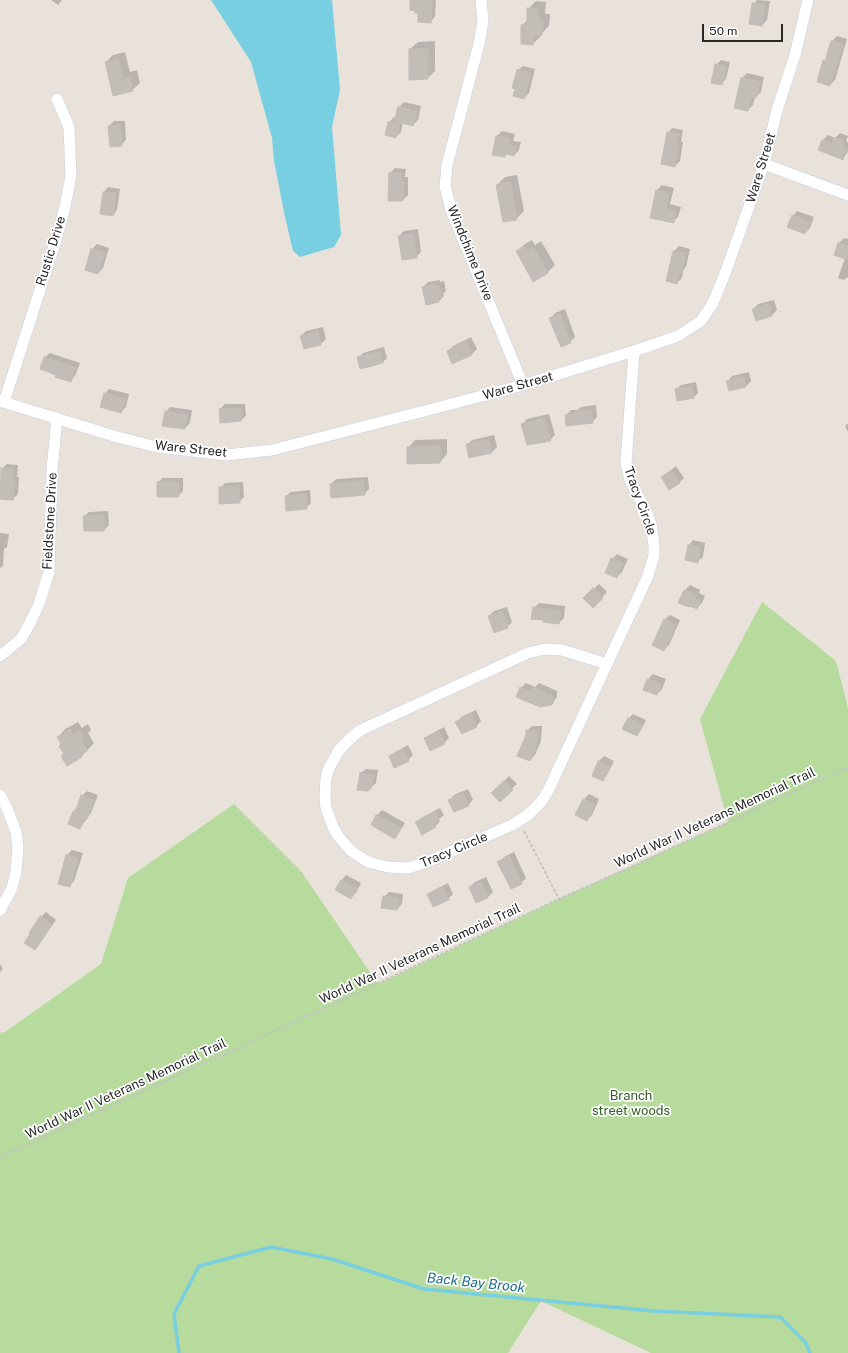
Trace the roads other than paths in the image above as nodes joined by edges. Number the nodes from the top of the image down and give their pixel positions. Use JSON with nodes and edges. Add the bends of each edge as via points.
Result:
{"nodes":[{"id":1,"x":481,"y":0,"type":"edge"},
{"id":2,"x":808,"y":0,"type":"edge"},
{"id":3,"x":57,"y":99,"type":"dead end"},
{"id":4,"x":764,"y":164,"type":"junction"},
{"id":5,"x":848,"y":195,"type":"edge"},
{"id":6,"x":634,"y":351,"type":"junction"},
{"id":7,"x":523,"y":385,"type":"junction"},
{"id":8,"x":2,"y":401,"type":"edge"},
{"id":9,"x":57,"y":418,"type":"junction"},
{"id":10,"x":0,"y":656,"type":"edge"},
{"id":11,"x":607,"y":664,"type":"junction"},
{"id":12,"x":0,"y":795,"type":"edge"},
{"id":13,"x":0,"y":910,"type":"edge"}],
"edges":[{"from":1,"to":7,"type":"street","name":"Windchime Drive","via":[[483,21],[479,44],[447,165],[445,186],[451,210]]},
{"from":2,"to":4,"type":"street","name":"Ware Street"},
{"from":3,"to":8,"type":"street","name":"Rustic Drive","via":[[69,126],[71,176],[55,243]]},
{"from":4,"to":5,"type":"street"},
{"from":4,"to":6,"type":"street","name":"Ware Street","via":[[726,271],[713,303],[701,321],[678,336]]},
{"from":6,"to":7,"type":"street","name":"Ware Street"},
{"from":6,"to":11,"type":"street","name":"Tracy Circle","via":[[626,463],[630,480],[651,524],[654,556],[647,578]]},
{"from":7,"to":9,"type":"street","name":"Ware Street","via":[[272,450],[226,455],[157,447]]},
{"from":8,"to":9,"type":"street","name":"Ware Street"},
{"from":9,"to":10,"type":"street","name":"Fieldstone Drive","via":[[52,470],[49,572],[30,624],[21,639]]},
{"from":11,"to":11,"type":"street","name":"Tracy Circle","via":[[548,791],[535,809],[519,821],[408,868],[368,862],[351,851],[332,827],[326,808],[326,778],[339,750],[361,730],[528,653],[545,649],[562,650]]},
{"from":12,"to":13,"type":"street","via":[[16,832],[18,847],[12,888]]}]}
